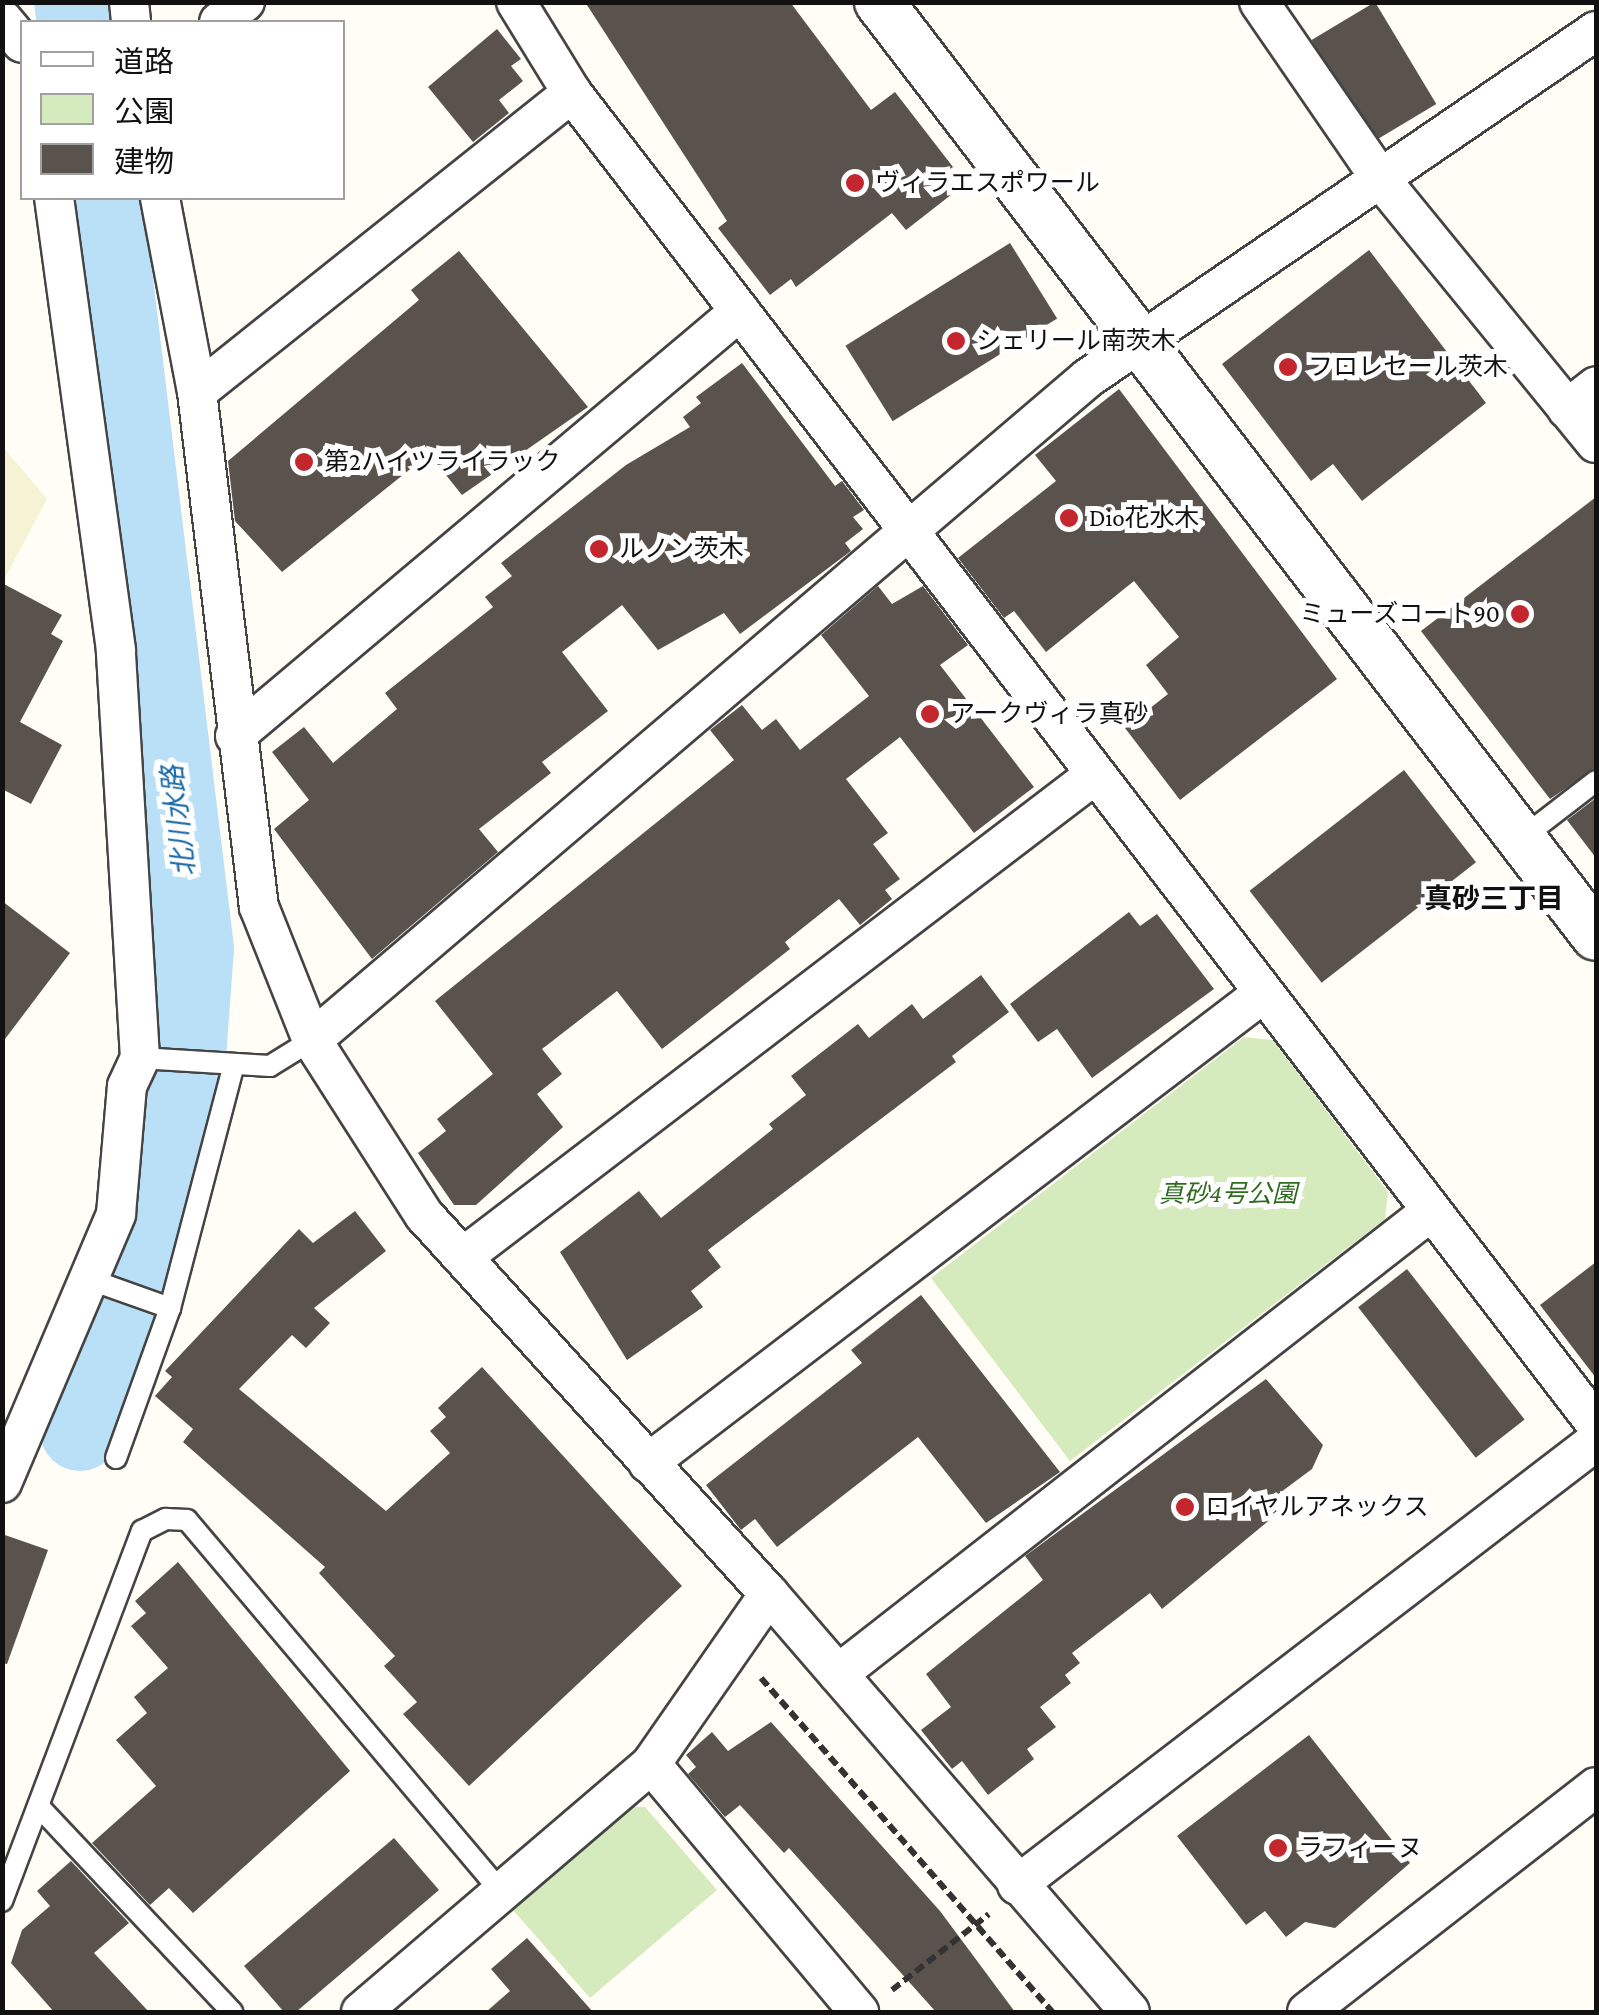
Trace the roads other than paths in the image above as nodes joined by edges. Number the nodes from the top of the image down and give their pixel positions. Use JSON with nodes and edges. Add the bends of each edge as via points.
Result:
{"nodes":[{"id":1,"x":246,"y":2,"type":"edge"},
{"id":2,"x":516,"y":2,"type":"edge"},
{"id":3,"x":878,"y":2,"type":"edge"},
{"id":4,"x":1259,"y":2,"type":"edge"},
{"id":5,"x":2,"y":19,"type":"edge"},
{"id":6,"x":222,"y":20,"type":"edge"},
{"id":7,"x":1596,"y":31,"type":"edge"},
{"id":8,"x":20,"y":40,"type":"edge"},
{"id":9,"x":572,"y":93,"type":"junction"},
{"id":10,"x":1382,"y":181,"type":"junction"},
{"id":11,"x":54,"y":200,"type":"edge"},
{"id":12,"x":160,"y":200,"type":"edge"},
{"id":13,"x":740,"y":311,"type":"junction"},
{"id":14,"x":1143,"y":342,"type":"junction"},
{"id":15,"x":197,"y":392,"type":"junction"},
{"id":16,"x":1582,"y":397,"type":"edge"},
{"id":17,"x":1596,"y":444,"type":"edge"},
{"id":18,"x":908,"y":529,"type":"junction"},
{"id":19,"x":235,"y":736,"type":"junction"},
{"id":20,"x":1093,"y":776,"type":"junction"},
{"id":21,"x":1596,"y":782,"type":"edge"},
{"id":22,"x":1522,"y":838,"type":"junction"},
{"id":23,"x":1596,"y":936,"type":"edge"},
{"id":24,"x":1262,"y":994,"type":"junction"},
{"id":25,"x":312,"y":1040,"type":"junction"},
{"id":26,"x":153,"y":1058,"type":"junction"},
{"id":27,"x":234,"y":1064,"type":"junction"},
{"id":28,"x":1430,"y":1212,"type":"junction"},
{"id":29,"x":462,"y":1257,"type":"junction"},
{"id":30,"x":102,"y":1285,"type":"junction"},
{"id":31,"x":164,"y":1306,"type":"junction"},
{"id":32,"x":1596,"y":1424,"type":"edge"},
{"id":33,"x":1596,"y":1441,"type":"edge"},
{"id":34,"x":116,"y":1458,"type":"dead end"},
{"id":35,"x":648,"y":1463,"type":"junction"},
{"id":36,"x":2,"y":1483,"type":"edge"},
{"id":37,"x":770,"y":1594,"type":"junction"},
{"id":38,"x":838,"y":1674,"type":"junction"},
{"id":39,"x":651,"y":1764,"type":"junction"},
{"id":40,"x":1596,"y":1787,"type":"edge"},
{"id":41,"x":41,"y":1809,"type":"junction"},
{"id":42,"x":1017,"y":1884,"type":"junction"},
{"id":43,"x":500,"y":1892,"type":"junction"},
{"id":44,"x":2,"y":1901,"type":"edge"},
{"id":45,"x":868,"y":2007,"type":"edge"},
{"id":46,"x":232,"y":2012,"type":"edge"},
{"id":47,"x":361,"y":2012,"type":"edge"},
{"id":48,"x":1130,"y":2012,"type":"edge"},
{"id":49,"x":1307,"y":2012,"type":"edge"}],
"edges":[{"from":1,"to":6,"type":"street"},
{"from":2,"to":9,"type":"street"},
{"from":3,"to":14,"type":"street"},
{"from":4,"to":10,"type":"street"},
{"from":5,"to":8,"type":"street"},
{"from":7,"to":10,"type":"street"},
{"from":9,"to":13,"type":"street"},
{"from":9,"to":15,"type":"street"},
{"from":10,"to":14,"type":"street"},
{"from":10,"to":16,"type":"street"},
{"from":11,"to":26,"type":"street","via":[[116,650]]},
{"from":12,"to":15,"type":"street"},
{"from":13,"to":18,"type":"street"},
{"from":13,"to":19,"type":"street"},
{"from":14,"to":18,"type":"street","via":[[1088,378]]},
{"from":14,"to":22,"type":"street"},
{"from":15,"to":19,"type":"street"},
{"from":16,"to":17,"type":"street"},
{"from":18,"to":20,"type":"street"},
{"from":18,"to":25,"type":"street"},
{"from":19,"to":25,"type":"street","via":[[259,907]]},
{"from":20,"to":24,"type":"street"},
{"from":20,"to":29,"type":"street"},
{"from":21,"to":22,"type":"lane"},
{"from":22,"to":23,"type":"street"},
{"from":24,"to":28,"type":"street"},
{"from":24,"to":35,"type":"street"},
{"from":25,"to":27,"type":"lane","via":[[270,1066]]},
{"from":25,"to":29,"type":"street","via":[[424,1215]]},
{"from":26,"to":27,"type":"lane"},
{"from":26,"to":30,"type":"street","via":[[127,1086],[116,1214]]},
{"from":27,"to":31,"type":"lane"},
{"from":28,"to":32,"type":"street"},
{"from":28,"to":38,"type":"street"},
{"from":29,"to":35,"type":"street"},
{"from":30,"to":31,"type":"lane"},
{"from":30,"to":36,"type":"street"},
{"from":31,"to":34,"type":"lane"},
{"from":33,"to":42,"type":"street"},
{"from":35,"to":37,"type":"street"},
{"from":37,"to":38,"type":"street"},
{"from":37,"to":39,"type":"street"},
{"from":38,"to":42,"type":"street"},
{"from":39,"to":43,"type":"street"},
{"from":39,"to":45,"type":"street"},
{"from":40,"to":49,"type":"street"},
{"from":41,"to":43,"type":"lane","via":[[142,1530],[187,1520]]},
{"from":41,"to":44,"type":"lane"},
{"from":41,"to":46,"type":"lane"},
{"from":42,"to":48,"type":"street"},
{"from":43,"to":47,"type":"street"}]}
